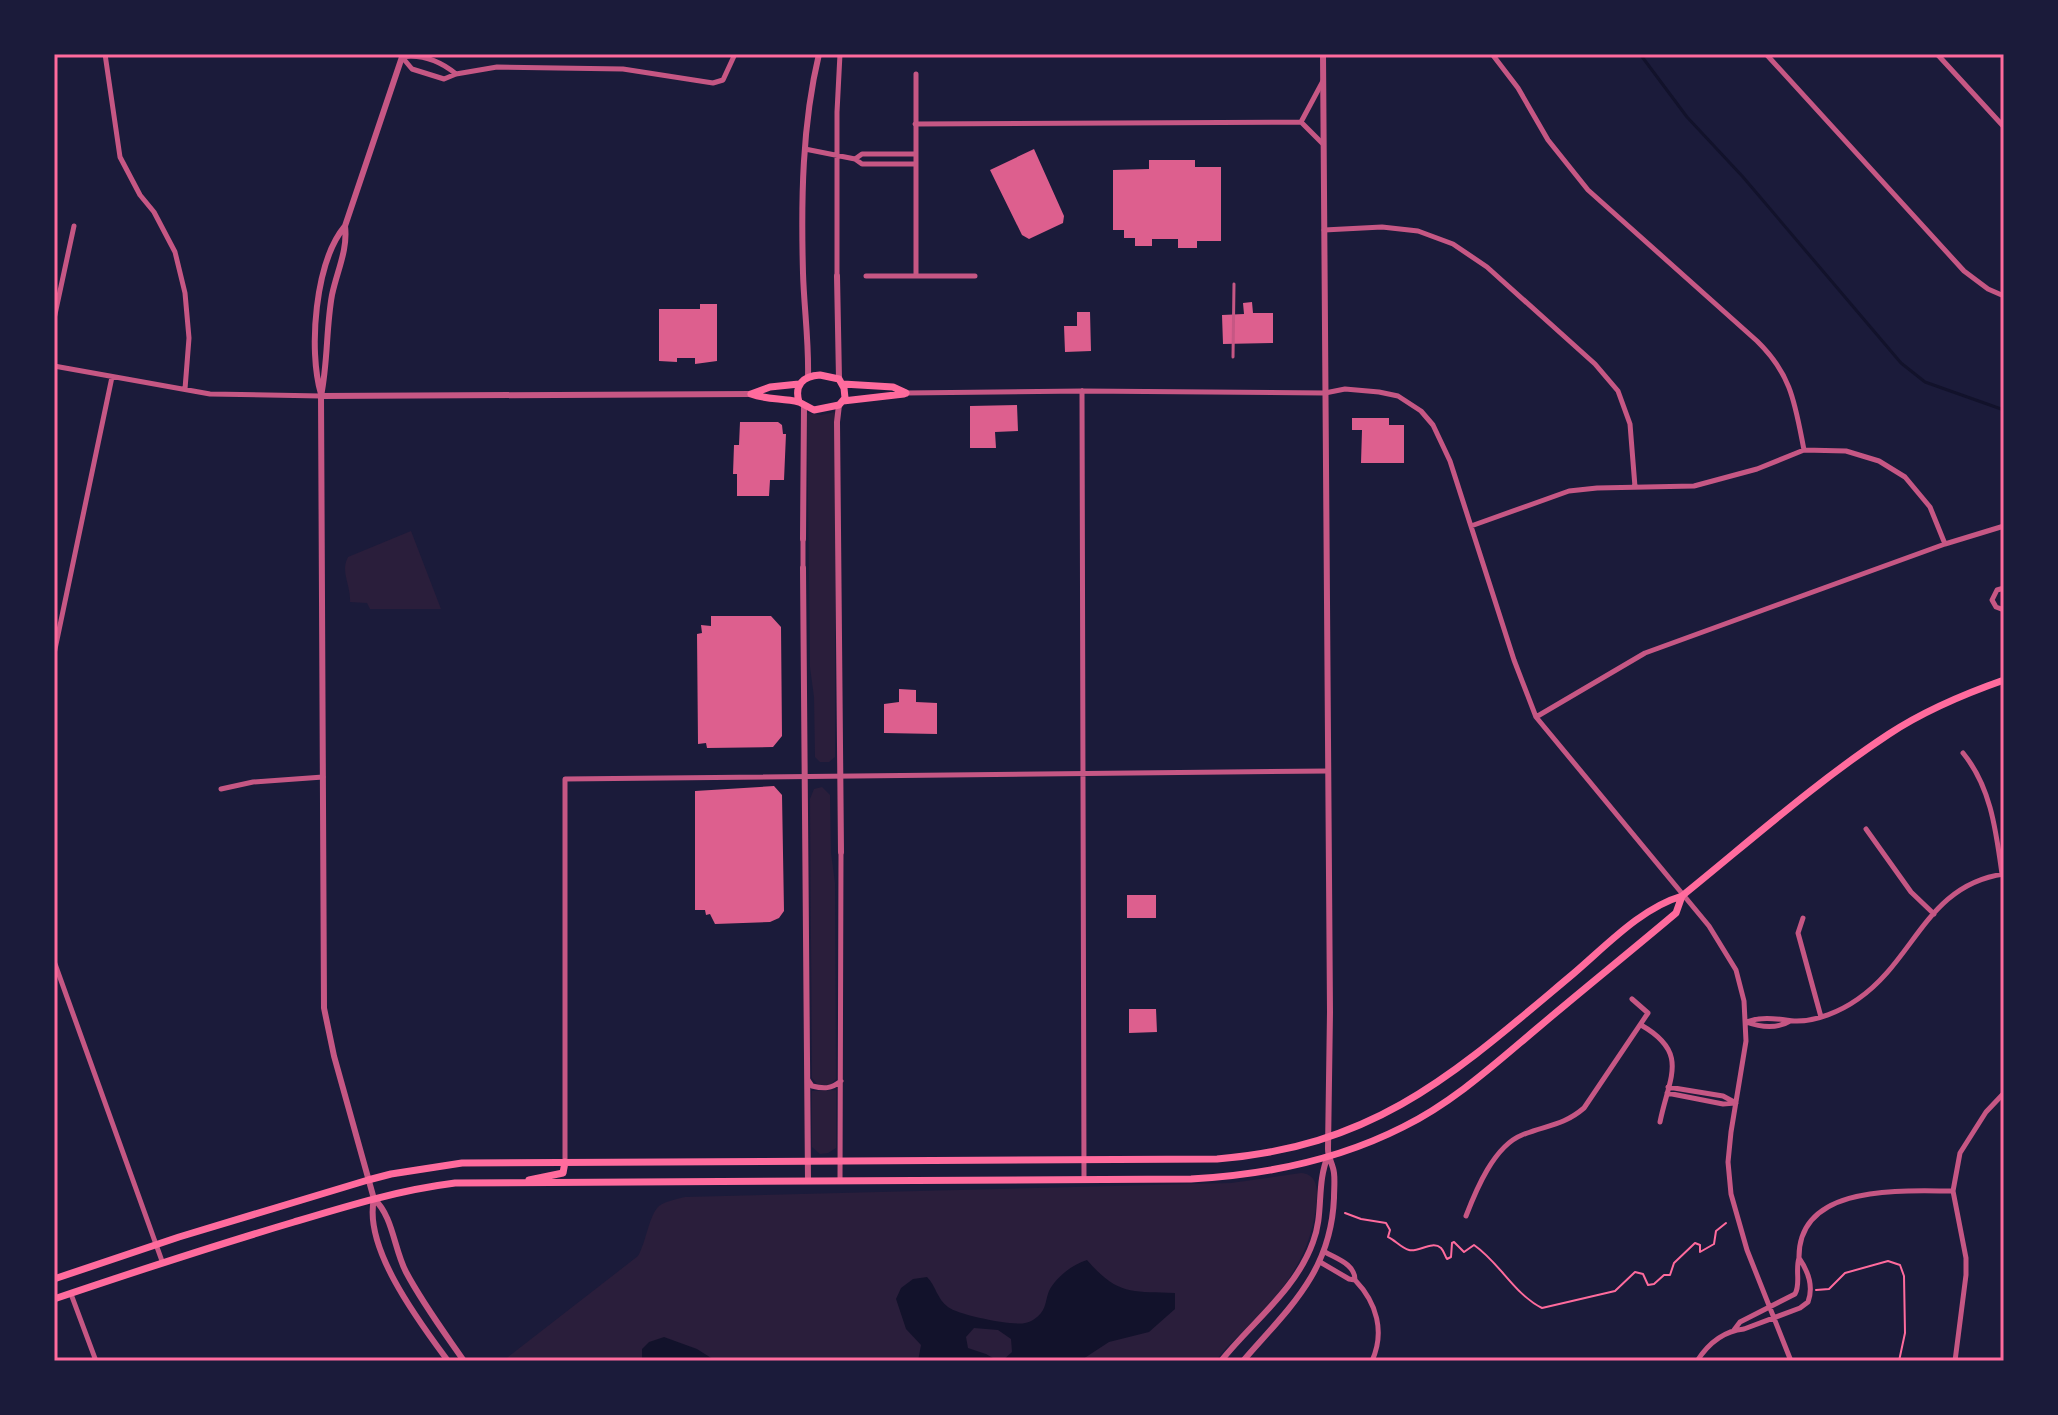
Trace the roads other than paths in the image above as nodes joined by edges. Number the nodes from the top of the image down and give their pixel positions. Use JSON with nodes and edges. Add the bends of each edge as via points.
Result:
{"nodes":[{"id":1,"x":105,"y":54,"type":"edge"},
{"id":2,"x":735,"y":54,"type":"edge"},
{"id":3,"x":819,"y":54,"type":"edge"},
{"id":4,"x":840,"y":54,"type":"edge"},
{"id":5,"x":1323,"y":54,"type":"edge"},
{"id":6,"x":1492,"y":54,"type":"edge"},
{"id":7,"x":1766,"y":54,"type":"edge"},
{"id":8,"x":1937,"y":54,"type":"edge"},
{"id":9,"x":402,"y":55,"type":"edge"},
{"id":10,"x":456,"y":74,"type":"junction"},
{"id":11,"x":916,"y":74,"type":"dead end"},
{"id":12,"x":1323,"y":81,"type":"junction"},
{"id":13,"x":1301,"y":122,"type":"junction"},
{"id":14,"x":915,"y":124,"type":"junction"},
{"id":15,"x":2004,"y":127,"type":"edge"},
{"id":16,"x":1323,"y":144,"type":"junction"},
{"id":17,"x":805,"y":149,"type":"junction"},
{"id":18,"x":883,"y":154,"type":"junction"},
{"id":19,"x":915,"y":154,"type":"junction"},
{"id":20,"x":837,"y":157,"type":"junction"},
{"id":21,"x":855,"y":159,"type":"junction"},
{"id":22,"x":882,"y":164,"type":"junction"},
{"id":23,"x":915,"y":164,"type":"junction"},
{"id":24,"x":74,"y":226,"type":"dead end"},
{"id":25,"x":345,"y":226,"type":"junction"},
{"id":26,"x":1324,"y":230,"type":"junction"},
{"id":27,"x":837,"y":276,"type":"joint"},
{"id":28,"x":866,"y":276,"type":"dead end"},
{"id":29,"x":916,"y":276,"type":"junction"},
{"id":30,"x":975,"y":276,"type":"dead end"},
{"id":31,"x":1234,"y":284,"type":"dead end"},
{"id":32,"x":2004,"y":296,"type":"edge"},
{"id":33,"x":54,"y":319,"type":"edge"},
{"id":34,"x":1233,"y":357,"type":"dead end"},
{"id":35,"x":54,"y":366,"type":"edge"},
{"id":36,"x":112,"y":377,"type":"junction"},
{"id":37,"x":808,"y":377,"type":"junction"},
{"id":38,"x":841,"y":381,"type":"junction"},
{"id":39,"x":800,"y":384,"type":"junction"},
{"id":40,"x":185,"y":389,"type":"junction"},
{"id":41,"x":1082,"y":391,"type":"junction"},
{"id":42,"x":906,"y":393,"type":"junction"},
{"id":43,"x":1325,"y":393,"type":"junction"},
{"id":44,"x":751,"y":394,"type":"junction"},
{"id":45,"x":321,"y":396,"type":"junction"},
{"id":46,"x":841,"y":403,"type":"junction"},
{"id":47,"x":802,"y":404,"type":"junction"},
{"id":48,"x":1804,"y":450,"type":"junction"},
{"id":49,"x":1635,"y":487,"type":"junction"},
{"id":50,"x":1471,"y":526,"type":"junction"},
{"id":51,"x":2004,"y":526,"type":"edge"},
{"id":52,"x":803,"y":539,"type":"joint"},
{"id":53,"x":1945,"y":544,"type":"junction"},
{"id":54,"x":803,"y":568,"type":"joint"},
{"id":55,"x":2004,"y":588,"type":"edge"},
{"id":56,"x":2004,"y":610,"type":"edge"},
{"id":57,"x":54,"y":654,"type":"edge"},
{"id":58,"x":2004,"y":680,"type":"edge"},
{"id":59,"x":1536,"y":717,"type":"junction"},
{"id":60,"x":1963,"y":753,"type":"dead end"},
{"id":61,"x":1328,"y":771,"type":"junction"},
{"id":62,"x":1082,"y":772,"type":"junction"},
{"id":63,"x":806,"y":776,"type":"junction"},
{"id":64,"x":840,"y":776,"type":"junction"},
{"id":65,"x":324,"y":777,"type":"junction"},
{"id":66,"x":221,"y":789,"type":"dead end"},
{"id":67,"x":1866,"y":829,"type":"dead end"},
{"id":68,"x":841,"y":852,"type":"joint"},
{"id":69,"x":2003,"y":874,"type":"edge"},
{"id":70,"x":1682,"y":896,"type":"junction"},
{"id":71,"x":1934,"y":914,"type":"junction"},
{"id":72,"x":1803,"y":918,"type":"dead end"},
{"id":73,"x":54,"y":961,"type":"edge"},
{"id":74,"x":1632,"y":999,"type":"dead end"},
{"id":75,"x":1821,"y":1017,"type":"junction"},
{"id":76,"x":1746,"y":1022,"type":"junction"},
{"id":77,"x":1641,"y":1025,"type":"junction"},
{"id":78,"x":806,"y":1076,"type":"junction"},
{"id":79,"x":841,"y":1080,"type":"junction"},
{"id":80,"x":1668,"y":1090,"type":"junction"},
{"id":81,"x":2004,"y":1093,"type":"edge"},
{"id":82,"x":1736,"y":1103,"type":"junction"},
{"id":83,"x":1660,"y":1122,"type":"dead end"},
{"id":84,"x":1328,"y":1138,"type":"junction"},
{"id":85,"x":1328,"y":1153,"type":"junction"},
{"id":86,"x":1084,"y":1160,"type":"junction"},
{"id":87,"x":840,"y":1161,"type":"junction"},
{"id":88,"x":565,"y":1162,"type":"junction"},
{"id":89,"x":808,"y":1162,"type":"junction"},
{"id":90,"x":1084,"y":1179,"type":"junction"},
{"id":91,"x":368,"y":1180,"type":"junction"},
{"id":92,"x":523,"y":1181,"type":"junction"},
{"id":93,"x":808,"y":1181,"type":"junction"},
{"id":94,"x":840,"y":1181,"type":"junction"},
{"id":95,"x":1953,"y":1191,"type":"junction"},
{"id":96,"x":374,"y":1199,"type":"junction"},
{"id":97,"x":1466,"y":1216,"type":"dead end"},
{"id":98,"x":156,"y":1244,"type":"junction"},
{"id":99,"x":1325,"y":1252,"type":"junction"},
{"id":100,"x":1799,"y":1258,"type":"junction"},
{"id":101,"x":162,"y":1261,"type":"junction"},
{"id":102,"x":1320,"y":1262,"type":"junction"},
{"id":103,"x":54,"y":1279,"type":"edge"},
{"id":104,"x":1355,"y":1280,"type":"junction"},
{"id":105,"x":1798,"y":1291,"type":"junction"},
{"id":106,"x":1811,"y":1292,"type":"junction"},
{"id":107,"x":71,"y":1294,"type":"junction"},
{"id":108,"x":54,"y":1299,"type":"edge"},
{"id":109,"x":1773,"y":1313,"type":"junction"},
{"id":110,"x":96,"y":1361,"type":"edge"},
{"id":111,"x":448,"y":1361,"type":"edge"},
{"id":112,"x":464,"y":1361,"type":"edge"},
{"id":113,"x":1221,"y":1361,"type":"edge"},
{"id":114,"x":1243,"y":1361,"type":"edge"},
{"id":115,"x":1372,"y":1361,"type":"edge"},
{"id":116,"x":1697,"y":1361,"type":"edge"},
{"id":117,"x":1791,"y":1361,"type":"edge"},
{"id":118,"x":1955,"y":1361,"type":"edge"}],
"edges":[{"from":1,"to":40,"type":"street","via":[[120,157],[175,252],[185,293]]},
{"from":2,"to":10,"type":"street","via":[[719,82],[623,69],[497,67]]},
{"from":3,"to":17,"type":"street"},
{"from":4,"to":20,"type":"street"},
{"from":5,"to":12,"type":"street"},
{"from":6,"to":48,"type":"street","via":[[1588,190],[1778,363],[1793,392]]},
{"from":7,"to":32,"type":"street","via":[[1964,271]]},
{"from":8,"to":15,"type":"street"},
{"from":9,"to":10,"type":"street","via":[[418,55]]},
{"from":9,"to":10,"type":"street","via":[[412,69],[431,76],[444,79]]},
{"from":9,"to":25,"type":"street"},
{"from":11,"to":14,"type":"street"},
{"from":12,"to":13,"type":"street"},
{"from":12,"to":16,"type":"street"},
{"from":13,"to":14,"type":"street"},
{"from":13,"to":16,"type":"street"},
{"from":14,"to":19,"type":"street"},
{"from":16,"to":26,"type":"street"},
{"from":17,"to":20,"type":"street"},
{"from":17,"to":37,"type":"street"},
{"from":18,"to":19,"type":"street"},
{"from":18,"to":21,"type":"street"},
{"from":18,"to":22,"type":"street"},
{"from":19,"to":23,"type":"street"},
{"from":20,"to":21,"type":"street"},
{"from":20,"to":27,"type":"street"},
{"from":21,"to":22,"type":"street"},
{"from":22,"to":23,"type":"street"},
{"from":23,"to":29,"type":"street"},
{"from":24,"to":33,"type":"street"},
{"from":25,"to":45,"type":"street","via":[[347,241],[332,294]]},
{"from":25,"to":45,"type":"street","via":[[330,252],[318,309],[315,373]]},
{"from":26,"to":43,"type":"street"},
{"from":26,"to":49,"type":"street","via":[[1418,231],[1453,244],[1487,267],[1618,391],[1630,424]]},
{"from":27,"to":38,"type":"street"},
{"from":28,"to":29,"type":"street"},
{"from":29,"to":30,"type":"street"},
{"from":31,"to":34,"type":"lane"},
{"from":35,"to":36,"type":"street"},
{"from":36,"to":40,"type":"street"},
{"from":36,"to":57,"type":"street"},
{"from":37,"to":38,"type":"main road"},
{"from":37,"to":39,"type":"main road"},
{"from":38,"to":42,"type":"main road"},
{"from":38,"to":46,"type":"main road"},
{"from":39,"to":44,"type":"main road"},
{"from":39,"to":47,"type":"main road"},
{"from":40,"to":45,"type":"street","via":[[235,396]]},
{"from":41,"to":42,"type":"street"},
{"from":41,"to":43,"type":"street"},
{"from":41,"to":62,"type":"street"},
{"from":42,"to":46,"type":"main road"},
{"from":43,"to":50,"type":"street","via":[[1379,392],[1398,396],[1421,411],[1441,438]]},
{"from":43,"to":61,"type":"street"},
{"from":44,"to":45,"type":"street"},
{"from":44,"to":47,"type":"main road"},
{"from":45,"to":65,"type":"street"},
{"from":46,"to":47,"type":"main road","via":[[823,410]]},
{"from":46,"to":64,"type":"street"},
{"from":47,"to":52,"type":"street"},
{"from":48,"to":49,"type":"street","via":[[1694,486]]},
{"from":48,"to":53,"type":"street","via":[[1846,451],[1879,461],[1905,477],[1930,507]]},
{"from":49,"to":50,"type":"street","via":[[1569,491]]},
{"from":50,"to":59,"type":"street"},
{"from":51,"to":53,"type":"street"},
{"from":52,"to":54,"type":"street"},
{"from":53,"to":59,"type":"street","via":[[1645,653]]},
{"from":54,"to":63,"type":"street"},
{"from":55,"to":56,"type":"street","via":[[1992,600]]},
{"from":58,"to":70,"type":"main road","via":[[1888,735]]},
{"from":59,"to":70,"type":"street"},
{"from":60,"to":69,"type":"street","via":[[1987,794]]},
{"from":61,"to":62,"type":"street"},
{"from":61,"to":84,"type":"street"},
{"from":62,"to":64,"type":"street"},
{"from":62,"to":86,"type":"street"},
{"from":63,"to":64,"type":"street"},
{"from":63,"to":78,"type":"street"},
{"from":63,"to":88,"type":"street","via":[[565,779]]},
{"from":64,"to":68,"type":"street"},
{"from":65,"to":66,"type":"street"},
{"from":65,"to":91,"type":"street","via":[[324,1008]]},
{"from":67,"to":71,"type":"street","via":[[1911,892]]},
{"from":68,"to":79,"type":"street"},
{"from":69,"to":71,"type":"street","via":[[1960,888]]},
{"from":70,"to":76,"type":"street","via":[[1736,970]]},
{"from":70,"to":84,"type":"main road","via":[[1663,901],[1422,1094]]},
{"from":70,"to":85,"type":"main road","via":[[1676,913],[1459,1092],[1371,1142]]},
{"from":71,"to":75,"type":"street","via":[[1860,998]]},
{"from":72,"to":75,"type":"street","via":[[1798,933]]},
{"from":73,"to":98,"type":"street"},
{"from":74,"to":77,"type":"street","via":[[1648,1013]]},
{"from":75,"to":76,"type":"street","via":[[1759,1027]]},
{"from":76,"to":82,"type":"street"},
{"from":77,"to":80,"type":"street","via":[[1669,1046]]},
{"from":77,"to":97,"type":"street","via":[[1572,1119],[1507,1144],[1478,1183]]},
{"from":78,"to":79,"type":"street","via":[[812,1086],[821,1088]]},
{"from":78,"to":89,"type":"street"},
{"from":79,"to":87,"type":"street"},
{"from":80,"to":82,"type":"street","via":[[1723,1096]]},
{"from":80,"to":83,"type":"street"},
{"from":81,"to":95,"type":"street","via":[[1960,1153]]},
{"from":82,"to":109,"type":"street","via":[[1728,1162],[1731,1194]]},
{"from":84,"to":85,"type":"street"},
{"from":84,"to":86,"type":"main road","via":[[1233,1158]]},
{"from":85,"to":90,"type":"main road","via":[[1285,1169],[1232,1177]]},
{"from":85,"to":99,"type":"street","via":[[1334,1197]]},
{"from":85,"to":113,"type":"street","via":[[1321,1173],[1319,1220],[1306,1259]]},
{"from":86,"to":87,"type":"main road"},
{"from":86,"to":90,"type":"street"},
{"from":87,"to":89,"type":"main road"},
{"from":87,"to":94,"type":"street"},
{"from":88,"to":89,"type":"main road"},
{"from":88,"to":91,"type":"main road","via":[[462,1163]]},
{"from":88,"to":92,"type":"main road","via":[[563,1173]]},
{"from":89,"to":93,"type":"street"},
{"from":90,"to":94,"type":"main road"},
{"from":91,"to":96,"type":"street"},
{"from":91,"to":98,"type":"main road"},
{"from":92,"to":93,"type":"main road"},
{"from":92,"to":96,"type":"main road","via":[[455,1183]]},
{"from":93,"to":94,"type":"main road"},
{"from":95,"to":100,"type":"street","via":[[1877,1191],[1841,1201],[1808,1226]]},
{"from":95,"to":118,"type":"street","via":[[1966,1258]]},
{"from":96,"to":101,"type":"main road"},
{"from":96,"to":111,"type":"street","via":[[371,1212],[389,1270]]},
{"from":96,"to":112,"type":"street","via":[[383,1207],[404,1269]]},
{"from":98,"to":101,"type":"street"},
{"from":98,"to":103,"type":"main road"},
{"from":99,"to":102,"type":"street"},
{"from":99,"to":104,"type":"street","via":[[1349,1266]]},
{"from":100,"to":105,"type":"street"},
{"from":100,"to":106,"type":"street"},
{"from":101,"to":107,"type":"main road"},
{"from":102,"to":104,"type":"street"},
{"from":102,"to":114,"type":"street","via":[[1305,1288]]},
{"from":104,"to":115,"type":"street","via":[[1378,1320],[1379,1341]]},
{"from":105,"to":106,"type":"street"},
{"from":105,"to":109,"type":"street"},
{"from":106,"to":109,"type":"street","via":[[1800,1308]]},
{"from":107,"to":108,"type":"main road"},
{"from":107,"to":110,"type":"street"},
{"from":109,"to":116,"type":"street","via":[[1740,1322],[1706,1347]]},
{"from":109,"to":117,"type":"street"}]}
